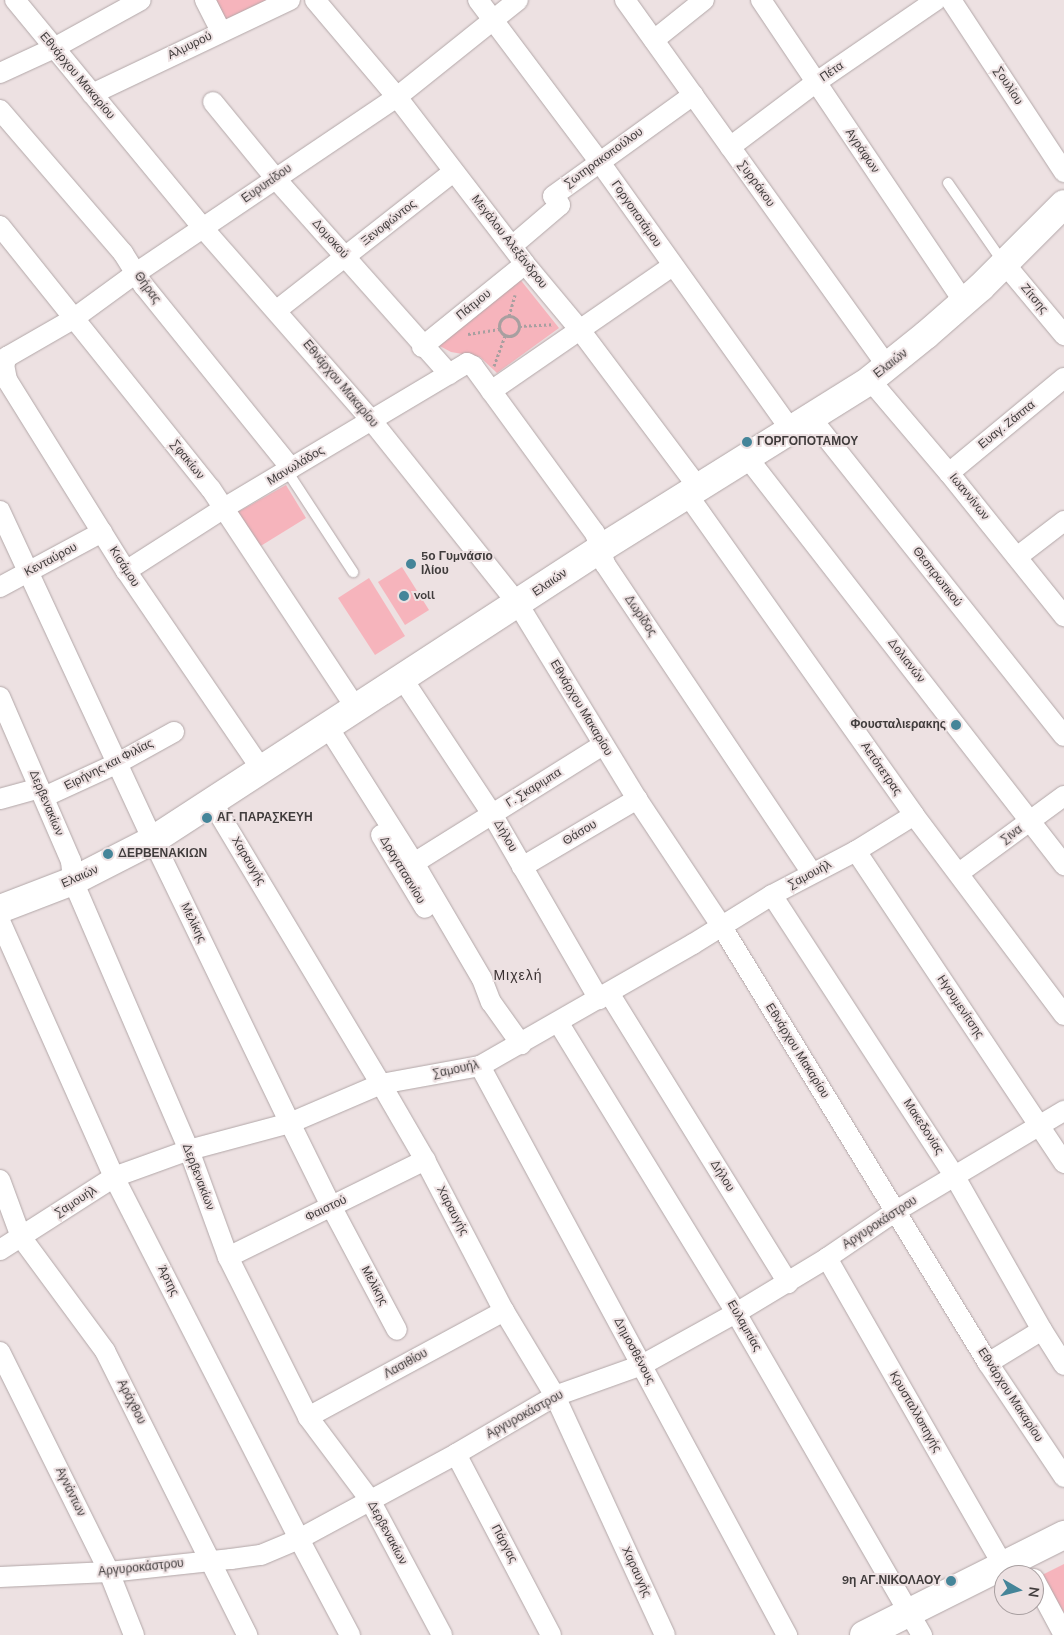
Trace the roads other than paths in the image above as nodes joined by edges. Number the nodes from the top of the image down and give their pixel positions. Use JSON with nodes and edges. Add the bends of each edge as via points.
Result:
{"nodes":[{"id":1,"x":15,"y":0,"type":"edge"},
{"id":2,"x":204,"y":0,"type":"edge"},
{"id":3,"x":290,"y":0,"type":"edge"},
{"id":4,"x":316,"y":0,"type":"edge"},
{"id":5,"x":478,"y":0,"type":"edge"},
{"id":6,"x":518,"y":0,"type":"edge"},
{"id":7,"x":626,"y":0,"type":"edge"},
{"id":8,"x":704,"y":0,"type":"edge"},
{"id":9,"x":761,"y":0,"type":"edge"},
{"id":10,"x":936,"y":0,"type":"edge"},
{"id":11,"x":951,"y":0,"type":"edge"},
{"id":12,"x":129,"y":3,"type":"edge"},
{"id":13,"x":492,"y":20,"type":"junction"},
{"id":14,"x":221,"y":31,"type":"junction"},
{"id":15,"x":654,"y":40,"type":"junction"},
{"id":16,"x":54,"y":48,"type":"junction"},
{"id":17,"x":0,"y":73,"type":"edge"},
{"id":18,"x":816,"y":83,"type":"junction"},
{"id":19,"x":92,"y":94,"type":"junction"},
{"id":20,"x":693,"y":95,"type":"junction"},
{"id":21,"x":396,"y":97,"type":"junction"},
{"id":22,"x":213,"y":102,"type":"dead end"},
{"id":23,"x":0,"y":110,"type":"edge"},
{"id":24,"x":730,"y":148,"type":"junction"},
{"id":25,"x":599,"y":161,"type":"junction"},
{"id":26,"x":453,"y":172,"type":"junction"},
{"id":27,"x":1064,"y":172,"type":"edge"},
{"id":28,"x":276,"y":179,"type":"junction"},
{"id":29,"x":948,"y":182,"type":"dead end"},
{"id":30,"x":1064,"y":204,"type":"edge"},
{"id":31,"x":0,"y":226,"type":"edge"},
{"id":32,"x":203,"y":228,"type":"junction"},
{"id":33,"x":512,"y":246,"type":"junction"},
{"id":34,"x":346,"y":257,"type":"junction"},
{"id":35,"x":1004,"y":263,"type":"junction"},
{"id":36,"x":525,"y":264,"type":"junction"},
{"id":37,"x":672,"y":266,"type":"junction"},
{"id":38,"x":136,"y":273,"type":"junction"},
{"id":39,"x":964,"y":302,"type":"junction"},
{"id":40,"x":277,"y":310,"type":"junction"},
{"id":41,"x":73,"y":319,"type":"junction"},
{"id":42,"x":577,"y":326,"type":"junction"},
{"id":43,"x":1064,"y":335,"type":"edge"},
{"id":44,"x":422,"y":347,"type":"junction"},
{"id":45,"x":467,"y":363,"type":"joint"},
{"id":46,"x":4,"y":369,"type":"edge"},
{"id":47,"x":449,"y":374,"type":"junction"},
{"id":48,"x":879,"y":374,"type":"junction"},
{"id":49,"x":1064,"y":378,"type":"edge"},
{"id":50,"x":489,"y":388,"type":"junction"},
{"id":51,"x":372,"y":421,"type":"junction"},
{"id":52,"x":801,"y":424,"type":"junction"},
{"id":53,"x":747,"y":457,"type":"junction"},
{"id":54,"x":289,"y":470,"type":"junction"},
{"id":55,"x":949,"y":472,"type":"junction"},
{"id":56,"x":693,"y":490,"type":"junction"},
{"id":57,"x":224,"y":508,"type":"junction"},
{"id":58,"x":0,"y":511,"type":"edge"},
{"id":59,"x":1064,"y":521,"type":"edge"},
{"id":60,"x":102,"y":532,"type":"junction"},
{"id":61,"x":600,"y":549,"type":"junction"},
{"id":62,"x":1017,"y":557,"type":"junction"},
{"id":63,"x":126,"y":570,"type":"junction"},
{"id":64,"x":29,"y":571,"type":"junction"},
{"id":65,"x":353,"y":572,"type":"dead end"},
{"id":66,"x":0,"y":587,"type":"edge"},
{"id":67,"x":518,"y":604,"type":"junction"},
{"id":68,"x":1064,"y":616,"type":"edge"},
{"id":69,"x":402,"y":678,"type":"junction"},
{"id":70,"x":0,"y":697,"type":"edge"},
{"id":71,"x":356,"y":708,"type":"junction"},
{"id":72,"x":323,"y":730,"type":"junction"},
{"id":73,"x":174,"y":732,"type":"dead end"},
{"id":74,"x":1064,"y":736,"type":"edge"},
{"id":75,"x":603,"y":745,"type":"junction"},
{"id":76,"x":118,"y":762,"type":"junction"},
{"id":77,"x":262,"y":770,"type":"junction"},
{"id":78,"x":42,"y":793,"type":"junction"},
{"id":79,"x":1064,"y":796,"type":"edge"},
{"id":80,"x":0,"y":799,"type":"edge"},
{"id":81,"x":637,"y":800,"type":"junction"},
{"id":82,"x":212,"y":802,"type":"junction"},
{"id":83,"x":492,"y":814,"type":"junction"},
{"id":84,"x":914,"y":815,"type":"junction"},
{"id":85,"x":1031,"y":822,"type":"junction"},
{"id":86,"x":153,"y":840,"type":"junction"},
{"id":87,"x":856,"y":851,"type":"junction"},
{"id":88,"x":414,"y":863,"type":"junction"},
{"id":89,"x":1064,"y":865,"type":"edge"},
{"id":90,"x":522,"y":867,"type":"junction"},
{"id":91,"x":812,"y":873,"type":"junction"},
{"id":92,"x":959,"y":873,"type":"junction"},
{"id":93,"x":73,"y":881,"type":"junction"},
{"id":94,"x":772,"y":895,"type":"junction"},
{"id":95,"x":0,"y":909,"type":"edge"},
{"id":96,"x":0,"y":920,"type":"edge"},
{"id":97,"x":722,"y":927,"type":"junction"},
{"id":98,"x":604,"y":996,"type":"junction"},
{"id":99,"x":491,"y":1002,"type":"junction"},
{"id":100,"x":1064,"y":1015,"type":"edge"},
{"id":101,"x":558,"y":1022,"type":"junction"},
{"id":102,"x":522,"y":1044,"type":"junction"},
{"id":103,"x":480,"y":1066,"type":"junction"},
{"id":104,"x":381,"y":1084,"type":"junction"},
{"id":105,"x":1064,"y":1111,"type":"edge"},
{"id":106,"x":290,"y":1123,"type":"junction"},
{"id":107,"x":1039,"y":1126,"type":"junction"},
{"id":108,"x":189,"y":1150,"type":"junction"},
{"id":109,"x":425,"y":1160,"type":"junction"},
{"id":110,"x":1064,"y":1163,"type":"edge"},
{"id":111,"x":114,"y":1177,"type":"junction"},
{"id":112,"x":955,"y":1177,"type":"junction"},
{"id":113,"x":0,"y":1180,"type":"edge"},
{"id":114,"x":331,"y":1206,"type":"junction"},
{"id":115,"x":896,"y":1211,"type":"junction"},
{"id":116,"x":22,"y":1237,"type":"junction"},
{"id":117,"x":0,"y":1250,"type":"edge"},
{"id":118,"x":228,"y":1257,"type":"junction"},
{"id":119,"x":827,"y":1258,"type":"junction"},
{"id":120,"x":788,"y":1283,"type":"junction"},
{"id":121,"x":504,"y":1310,"type":"junction"},
{"id":122,"x":736,"y":1313,"type":"junction"},
{"id":123,"x":397,"y":1330,"type":"dead end"},
{"id":124,"x":1042,"y":1330,"type":"junction"},
{"id":125,"x":0,"y":1352,"type":"edge"},
{"id":126,"x":988,"y":1363,"type":"junction"},
{"id":127,"x":642,"y":1365,"type":"junction"},
{"id":128,"x":1064,"y":1365,"type":"edge"},
{"id":129,"x":555,"y":1396,"type":"junction"},
{"id":130,"x":308,"y":1418,"type":"junction"},
{"id":131,"x":456,"y":1454,"type":"junction"},
{"id":132,"x":1064,"y":1477,"type":"edge"},
{"id":133,"x":370,"y":1500,"type":"junction"},
{"id":134,"x":1064,"y":1535,"type":"edge"},
{"id":135,"x":298,"y":1539,"type":"junction"},
{"id":136,"x":210,"y":1561,"type":"junction"},
{"id":137,"x":1020,"y":1565,"type":"edge"},
{"id":138,"x":1028,"y":1565,"type":"edge"},
{"id":139,"x":109,"y":1572,"type":"junction"},
{"id":140,"x":0,"y":1577,"type":"edge"},
{"id":141,"x":994,"y":1584,"type":"edge"},
{"id":142,"x":1044,"y":1603,"type":"edge"},
{"id":143,"x":915,"y":1624,"type":"edge"},
{"id":144,"x":134,"y":1635,"type":"edge"},
{"id":145,"x":247,"y":1635,"type":"edge"},
{"id":146,"x":350,"y":1635,"type":"edge"},
{"id":147,"x":442,"y":1635,"type":"edge"},
{"id":148,"x":552,"y":1635,"type":"edge"},
{"id":149,"x":665,"y":1635,"type":"edge"},
{"id":150,"x":787,"y":1635,"type":"edge"},
{"id":151,"x":864,"y":1635,"type":"edge"},
{"id":152,"x":1064,"y":1635,"type":"edge"}],
"edges":[{"from":1,"to":16,"type":"street","name":"Εθνάρχου Μακαρίου"},
{"from":2,"to":14,"type":"street"},
{"from":3,"to":14,"type":"street","name":"Αλμυρού"},
{"from":4,"to":21,"type":"street","name":"Μεγάλου Αλεξάνδρου"},
{"from":5,"to":13,"type":"street","name":"Γοργοποτάμου"},
{"from":6,"to":13,"type":"street","name":"Ευρυπίδου"},
{"from":7,"to":15,"type":"street","name":"Συρράκου"},
{"from":8,"to":15,"type":"street"},
{"from":9,"to":18,"type":"street","name":"Αγράφων"},
{"from":10,"to":18,"type":"street","name":"Πέτα"},
{"from":11,"to":27,"type":"street","name":"Σουλίου"},
{"from":12,"to":16,"type":"street"},
{"from":13,"to":21,"type":"street","name":"Ευρυπίδου"},
{"from":13,"to":25,"type":"street","name":"Γοργοποτάμου"},
{"from":14,"to":19,"type":"street","name":"Αλμυρού"},
{"from":15,"to":20,"type":"street","name":"Συρράκου"},
{"from":16,"to":17,"type":"street"},
{"from":16,"to":19,"type":"street","name":"Εθνάρχου Μακαρίου"},
{"from":18,"to":24,"type":"street","name":"Πέτα"},
{"from":18,"to":39,"type":"street","name":"Αγράφων"},
{"from":19,"to":32,"type":"street","name":"Εθνάρχου Μακαρίου"},
{"from":20,"to":24,"type":"street","name":"Συρράκου"},
{"from":20,"to":25,"type":"street","name":"Σωτηρακοπούλου"},
{"from":21,"to":26,"type":"street","name":"Μεγάλου Αλεξάνδρου"},
{"from":21,"to":28,"type":"street","name":"Ευρυπίδου"},
{"from":22,"to":28,"type":"street","name":"Δομοκού"},
{"from":23,"to":38,"type":"street","name":"Θήρας","via":[[124,253]]},
{"from":24,"to":48,"type":"street","name":"Συρράκου"},
{"from":25,"to":33,"type":"street","name":"Σωτηρακοπούλου","via":[[553,196],[560,205]]},
{"from":25,"to":37,"type":"street","name":"Γοργοποτάμου"},
{"from":26,"to":33,"type":"street","name":"Μεγάλου Αλεξάνδρου"},
{"from":26,"to":34,"type":"street","name":"Ξενοφώντος"},
{"from":28,"to":32,"type":"street","name":"Ευρυπίδου"},
{"from":28,"to":34,"type":"street","name":"Δομοκού"},
{"from":29,"to":35,"type":"lane"},
{"from":30,"to":35,"type":"street","name":"Ελαιών"},
{"from":31,"to":41,"type":"street","name":"Σφακίων"},
{"from":32,"to":38,"type":"street","name":"Ευρυπίδου"},
{"from":32,"to":40,"type":"street","name":"Εθνάρχου Μακαρίου"},
{"from":33,"to":36,"type":"street","name":"Μεγάλου Αλεξάνδρου"},
{"from":34,"to":40,"type":"street","name":"Ξενοφώντος"},
{"from":34,"to":44,"type":"street","name":"Δομοκού"},
{"from":35,"to":39,"type":"street","name":"Ελαιών"},
{"from":35,"to":43,"type":"street","name":"Ζίτσης"},
{"from":36,"to":42,"type":"street","name":"Μεγάλου Αλεξάνδρου"},
{"from":36,"to":44,"type":"street","name":"Πάτμου"},
{"from":37,"to":42,"type":"street"},
{"from":37,"to":52,"type":"street","name":"Γοργοποτάμου"},
{"from":38,"to":41,"type":"street","name":"Ευρυπίδου"},
{"from":38,"to":54,"type":"street","name":"Θήρας"},
{"from":39,"to":48,"type":"street","name":"Ελαιών"},
{"from":40,"to":51,"type":"street","name":"Εθνάρχου Μακαρίου"},
{"from":41,"to":46,"type":"street","name":"Ευρυπίδου"},
{"from":41,"to":57,"type":"street","name":"Σφακίων"},
{"from":42,"to":50,"type":"street"},
{"from":42,"to":56,"type":"street","name":"Μεγάλου Αλεξάνδρου"},
{"from":44,"to":47,"type":"street","name":"Δομοκού"},
{"from":45,"to":47,"type":"street","name":"Μανωλάδος"},
{"from":45,"to":50,"type":"street","name":"Δωρίδος","via":[[473,366]]},
{"from":46,"to":60,"type":"street","name":"Κισάμου"},
{"from":47,"to":51,"type":"street","name":"Μανωλάδος"},
{"from":48,"to":52,"type":"street","name":"Ελαιών"},
{"from":48,"to":55,"type":"street","name":"Ιωαννίνων"},
{"from":49,"to":55,"type":"street","name":"Ευαγ. Ζάππα"},
{"from":50,"to":61,"type":"street","name":"Δωρίδος","via":[[595,533]]},
{"from":51,"to":54,"type":"street","name":"Μανωλάδος"},
{"from":51,"to":67,"type":"street","name":"Εθνάρχου Μακαρίου"},
{"from":52,"to":53,"type":"street","name":"Ελαιών"},
{"from":52,"to":74,"type":"street","name":"Θεσπρωτικού"},
{"from":53,"to":56,"type":"street","name":"Ελαιών"},
{"from":53,"to":85,"type":"street","name":"Δολιανών"},
{"from":54,"to":57,"type":"street","name":"Μανωλάδος"},
{"from":54,"to":65,"type":"lane"},
{"from":55,"to":62,"type":"street","name":"Ιωαννίνων"},
{"from":56,"to":61,"type":"street","name":"Ελαιών"},
{"from":56,"to":84,"type":"street","name":"Αετόπετρας"},
{"from":57,"to":63,"type":"street","name":"Μανωλάδος"},
{"from":57,"to":71,"type":"street","name":"Σφακίων"},
{"from":58,"to":64,"type":"street","name":"Μελίκης"},
{"from":59,"to":62,"type":"street"},
{"from":60,"to":63,"type":"street","name":"Κισάμου"},
{"from":60,"to":64,"type":"street","name":"Κενταύρου"},
{"from":61,"to":67,"type":"street","name":"Ελαιών"},
{"from":61,"to":91,"type":"street","name":"Δωρίδος","via":[[605,564]]},
{"from":62,"to":68,"type":"street","name":"Ιωαννίνων"},
{"from":63,"to":77,"type":"street","name":"Κισάμου"},
{"from":64,"to":66,"type":"street","name":"Κενταύρου"},
{"from":64,"to":76,"type":"street","name":"Μελίκης"},
{"from":67,"to":69,"type":"street","name":"Ελαιών"},
{"from":67,"to":75,"type":"street","name":"Εθνάρχου Μακαρίου"},
{"from":69,"to":71,"type":"street","name":"Ελαιών"},
{"from":69,"to":83,"type":"street","name":"Δήλου"},
{"from":70,"to":78,"type":"street","name":"Δερβενακίων"},
{"from":71,"to":72,"type":"street","name":"Ελαιών"},
{"from":72,"to":77,"type":"street","name":"Ελαιών"},
{"from":72,"to":88,"type":"street","name":"Δραγατσανίου"},
{"from":72,"to":99,"type":"street","name":"Δραγατσανίου","via":[[472,986]]},
{"from":73,"to":76,"type":"street","name":"Ειρήνης και Φιλίας"},
{"from":75,"to":81,"type":"street","name":"Εθνάρχου Μακαρίου"},
{"from":75,"to":83,"type":"street","name":"Γ. Σκαριμπα"},
{"from":76,"to":78,"type":"street","name":"Ειρήνης και Φιλίας"},
{"from":76,"to":86,"type":"street","name":"Μελίκης"},
{"from":77,"to":82,"type":"street","name":"Ελαιών"},
{"from":78,"to":80,"type":"street","name":"Ειρήνης και Φιλίας"},
{"from":78,"to":93,"type":"street","name":"Δερβενακίων","via":[[71,861]]},
{"from":79,"to":85,"type":"street","name":"Σινα"},
{"from":81,"to":90,"type":"street","name":"Θάσου"},
{"from":81,"to":97,"type":"street","name":"Εθνάρχου Μακαρίου"},
{"from":82,"to":86,"type":"street","name":"Ελαιών"},
{"from":82,"to":104,"type":"street","name":"Χαραυγής"},
{"from":83,"to":88,"type":"street","name":"Γ. Σκαριμπα"},
{"from":83,"to":90,"type":"street","name":"Δήλου"},
{"from":84,"to":87,"type":"street","name":"Σαμουήλ"},
{"from":84,"to":92,"type":"street","name":"Αετόπετρας"},
{"from":85,"to":89,"type":"street","name":"Δολιανών"},
{"from":85,"to":92,"type":"street","name":"Σινα"},
{"from":86,"to":93,"type":"street","name":"Ελαιών"},
{"from":86,"to":106,"type":"street","name":"Μελίκης"},
{"from":87,"to":91,"type":"street","name":"Σαμουήλ"},
{"from":87,"to":107,"type":"street","name":"Ηγουμενίτσης"},
{"from":88,"to":99,"type":"street","name":"Δραγατσανίου","via":[[482,979]]},
{"from":90,"to":98,"type":"street","name":"Δήλου"},
{"from":91,"to":94,"type":"street","name":"Σαμουήλ"},
{"from":92,"to":100,"type":"street","name":"Αετόπετρας"},
{"from":93,"to":95,"type":"street","name":"Ελαιών"},
{"from":93,"to":108,"type":"street","name":"Δερβενακίων"},
{"from":94,"to":97,"type":"street","name":"Σαμουήλ"},
{"from":94,"to":112,"type":"street","name":"Μακεδονίας"},
{"from":96,"to":111,"type":"street","name":"Άρτης"},
{"from":97,"to":98,"type":"street","name":"Σαμουήλ"},
{"from":97,"to":115,"type":"street","name":"Εθνάρχου Μακαρίου"},
{"from":98,"to":101,"type":"street","name":"Σαμουήλ"},
{"from":98,"to":120,"type":"street","name":"Δήλου"},
{"from":99,"to":102,"type":"street","name":"Δραγατσανίου"},
{"from":101,"to":102,"type":"street","name":"Σαμουήλ"},
{"from":101,"to":122,"type":"street","name":"Ευλαμπίας"},
{"from":102,"to":103,"type":"street","name":"Σαμουήλ"},
{"from":103,"to":104,"type":"street","name":"Σαμουήλ"},
{"from":103,"to":127,"type":"street","name":"Δημοσθένους"},
{"from":104,"to":106,"type":"street","name":"Σαμουήλ"},
{"from":104,"to":109,"type":"street","name":"Χαραυγής"},
{"from":105,"to":107,"type":"street","name":"Αργυροκάστρου"},
{"from":106,"to":108,"type":"street","name":"Σαμουήλ"},
{"from":106,"to":114,"type":"street","name":"Μελίκης"},
{"from":107,"to":110,"type":"street","name":"Ηγουμενίτσης"},
{"from":107,"to":112,"type":"street","name":"Αργυροκάστρου"},
{"from":108,"to":111,"type":"street","name":"Σαμουήλ"},
{"from":108,"to":118,"type":"street","name":"Δερβενακίων"},
{"from":109,"to":114,"type":"street","name":"Φαιστού"},
{"from":109,"to":121,"type":"street","name":"Χαραυγής"},
{"from":111,"to":116,"type":"street","name":"Σαμουήλ"},
{"from":111,"to":135,"type":"street","name":"Άρτης"},
{"from":112,"to":115,"type":"street","name":"Αργυροκάστρου"},
{"from":112,"to":124,"type":"street","name":"Μακεδονίας"},
{"from":113,"to":116,"type":"street","name":"Αράχθου"},
{"from":114,"to":118,"type":"street","name":"Φαιστού"},
{"from":114,"to":123,"type":"street","name":"Μελίκης"},
{"from":115,"to":119,"type":"street","name":"Αργυροκάστρου"},
{"from":115,"to":126,"type":"street","name":"Εθνάρχου Μακαρίου"},
{"from":116,"to":117,"type":"street","name":"Σαμουήλ"},
{"from":116,"to":136,"type":"street","name":"Αράχθου","via":[[105,1351]]},
{"from":118,"to":130,"type":"street","name":"Δερβενακίων"},
{"from":119,"to":120,"type":"street","name":"Αργυροκάστρου"},
{"from":119,"to":137,"type":"street","name":"Κρυσταλλοπηγής"},
{"from":120,"to":122,"type":"street","name":"Αργυροκάστρου"},
{"from":121,"to":129,"type":"street","name":"Χαραυγής"},
{"from":121,"to":130,"type":"street","name":"Λασιθίου"},
{"from":122,"to":127,"type":"street","name":"Αργυροκάστρου"},
{"from":122,"to":143,"type":"street","name":"Ευλαμπίας"},
{"from":124,"to":126,"type":"street"},
{"from":124,"to":128,"type":"street","name":"Μακεδονίας"},
{"from":125,"to":139,"type":"street","name":"Αγνάντων"},
{"from":126,"to":132,"type":"street","name":"Εθνάρχου Μακαρίου"},
{"from":127,"to":129,"type":"street","name":"Αργυροκάστρου"},
{"from":127,"to":150,"type":"street","name":"Δημοσθένους"},
{"from":129,"to":131,"type":"street","name":"Αργυροκάστρου"},
{"from":129,"to":149,"type":"street","name":"Χαραυγής"},
{"from":130,"to":133,"type":"street","name":"Δερβενακίων"},
{"from":131,"to":133,"type":"street","name":"Αργυροκάστρου"},
{"from":131,"to":148,"type":"street","name":"Πάργας"},
{"from":133,"to":135,"type":"street","name":"Αργυροκάστρου"},
{"from":133,"to":147,"type":"street","name":"Δερβενακίων"},
{"from":134,"to":138,"type":"street"},
{"from":135,"to":136,"type":"street","name":"Αργυροκάστρου","via":[[261,1555]]},
{"from":135,"to":146,"type":"street","name":"Άρτης"},
{"from":136,"to":139,"type":"street","name":"Αργυροκάστρου"},
{"from":136,"to":145,"type":"street","name":"Αράχθου"},
{"from":139,"to":140,"type":"street","name":"Αργυροκάστρου"},
{"from":139,"to":144,"type":"street","name":"Αγνάντων"},
{"from":141,"to":143,"type":"street"},
{"from":142,"to":152,"type":"street","name":"Κρυσταλλοπηγής"},
{"from":143,"to":151,"type":"street"}]}
